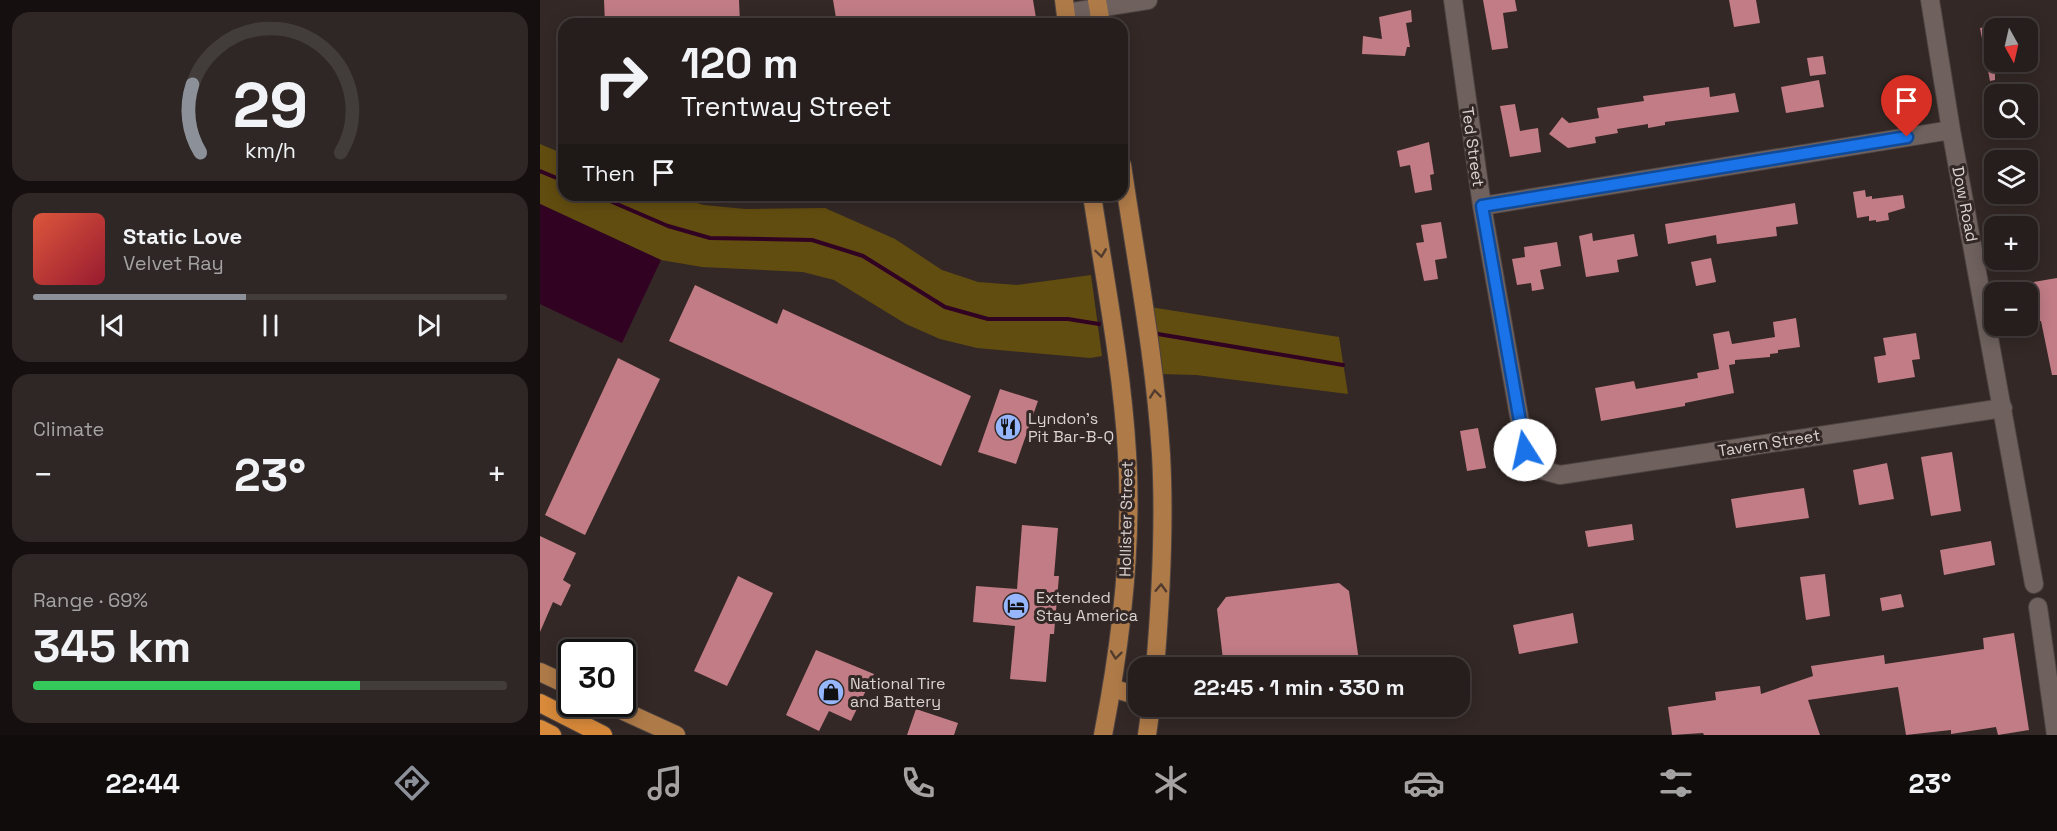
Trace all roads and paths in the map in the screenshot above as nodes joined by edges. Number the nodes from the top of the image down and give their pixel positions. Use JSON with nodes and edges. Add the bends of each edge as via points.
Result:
{"nodes":[{"id":1,"x":1148,"y":0,"type":"edge"},
{"id":2,"x":1453,"y":0,"type":"edge"},
{"id":3,"x":1930,"y":0,"type":"edge"},
{"id":4,"x":1099,"y":11,"type":"edge"},
{"id":5,"x":1066,"y":12,"type":"edge"},
{"id":6,"x":1951,"y":130,"type":"junction"},
{"id":7,"x":1093,"y":201,"type":"edge"},
{"id":8,"x":1127,"y":201,"type":"edge"},
{"id":9,"x":1482,"y":206,"type":"junction"},
{"id":10,"x":2003,"y":408,"type":"junction"},
{"id":11,"x":1535,"y":468,"type":"joint"},
{"id":12,"x":2034,"y":584,"type":"dead end"},
{"id":13,"x":2038,"y":607,"type":"dead end"},
{"id":14,"x":1156,"y":657,"type":"edge"},
{"id":15,"x":540,"y":672,"type":"edge"},
{"id":16,"x":558,"y":680,"type":"edge"},
{"id":17,"x":1112,"y":688,"type":"junction"},
{"id":18,"x":1128,"y":693,"type":"edge"},
{"id":19,"x":540,"y":703,"type":"edge"},
{"id":20,"x":636,"y":717,"type":"edge"},
{"id":21,"x":1149,"y":717,"type":"edge"},
{"id":22,"x":540,"y":729,"type":"edge"},
{"id":23,"x":552,"y":735,"type":"edge"},
{"id":24,"x":603,"y":735,"type":"edge"},
{"id":25,"x":676,"y":735,"type":"edge"},
{"id":26,"x":1103,"y":735,"type":"edge"},
{"id":27,"x":1147,"y":735,"type":"edge"},
{"id":28,"x":2056,"y":735,"type":"edge"}],
"edges":[{"from":1,"to":4,"type":"street"},
{"from":2,"to":9,"type":"street","name":"Ted Street"},
{"from":3,"to":6,"type":"street","name":"Dow Road"},
{"from":4,"to":5,"type":"street"},
{"from":6,"to":9,"type":"street"},
{"from":6,"to":10,"type":"street","name":"Dow Road"},
{"from":7,"to":17,"type":"main road","name":"Hollister Street","one_way":true,"via":[[1127,455],[1127,571]]},
{"from":14,"to":8,"type":"main road","name":"Hollister Street","one_way":true,"via":[[1162,589],[1161,455]]},
{"from":9,"to":11,"type":"street","name":"Ted Street","via":[[1525,450]]},
{"from":10,"to":11,"type":"street","name":"Tavern Street","via":[[1560,475]]},
{"from":10,"to":12,"type":"street","name":"Dow Road"},
{"from":13,"to":28,"type":"street"},
{"from":15,"to":16,"type":"main road"},
{"from":17,"to":18,"type":"main road"},
{"from":17,"to":26,"type":"main road","name":"Hollister Street"},
{"from":19,"to":24,"type":"highway"},
{"from":20,"to":25,"type":"main road"},
{"from":21,"to":27,"type":"main road"},
{"from":22,"to":23,"type":"highway"}]}
